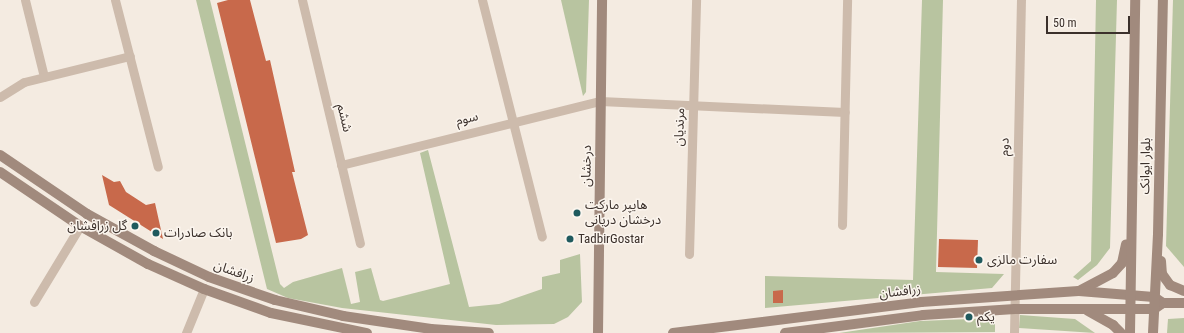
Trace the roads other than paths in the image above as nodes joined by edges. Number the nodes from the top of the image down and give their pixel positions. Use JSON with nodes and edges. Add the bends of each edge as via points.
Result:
{"nodes":[{"id":1,"x":25,"y":0,"type":"edge"},
{"id":2,"x":115,"y":0,"type":"edge"},
{"id":3,"x":302,"y":0,"type":"edge"},
{"id":4,"x":482,"y":0,"type":"edge"},
{"id":5,"x":602,"y":0,"type":"edge"},
{"id":6,"x":696,"y":0,"type":"edge"},
{"id":7,"x":847,"y":0,"type":"edge"},
{"id":8,"x":1021,"y":0,"type":"edge"},
{"id":9,"x":1136,"y":0,"type":"edge"},
{"id":10,"x":1163,"y":0,"type":"edge"},
{"id":11,"x":130,"y":56,"type":"junction"},
{"id":12,"x":44,"y":77,"type":"junction"},
{"id":13,"x":0,"y":97,"type":"edge"},
{"id":14,"x":600,"y":101,"type":"junction"},
{"id":15,"x":693,"y":107,"type":"junction"},
{"id":16,"x":845,"y":112,"type":"junction"},
{"id":17,"x":514,"y":121,"type":"junction"},
{"id":18,"x":0,"y":155,"type":"edge"},
{"id":19,"x":341,"y":165,"type":"junction"},
{"id":20,"x":158,"y":167,"type":"dead end"},
{"id":21,"x":0,"y":172,"type":"edge"},
{"id":22,"x":1130,"y":224,"type":"junction"},
{"id":23,"x":842,"y":225,"type":"dead end"},
{"id":24,"x":80,"y":226,"type":"junction"},
{"id":25,"x":1158,"y":234,"type":"junction"},
{"id":26,"x":542,"y":237,"type":"dead end"},
{"id":27,"x":360,"y":243,"type":"dead end"},
{"id":28,"x":689,"y":254,"type":"dead end"},
{"id":29,"x":204,"y":289,"type":"junction"},
{"id":30,"x":1079,"y":291,"type":"junction"},
{"id":31,"x":1184,"y":291,"type":"edge"},
{"id":32,"x":1131,"y":294,"type":"junction"},
{"id":33,"x":1015,"y":295,"type":"junction"},
{"id":34,"x":1154,"y":297,"type":"junction"},
{"id":35,"x":34,"y":302,"type":"dead end"},
{"id":36,"x":1163,"y":303,"type":"junction"},
{"id":37,"x":1184,"y":303,"type":"edge"},
{"id":38,"x":1015,"y":309,"type":"junction"},
{"id":39,"x":1078,"y":309,"type":"junction"},
{"id":40,"x":1154,"y":309,"type":"junction"},
{"id":41,"x":1130,"y":310,"type":"junction"},
{"id":42,"x":793,"y":318,"type":"junction"},
{"id":43,"x":186,"y":333,"type":"edge"},
{"id":44,"x":365,"y":333,"type":"edge"},
{"id":45,"x":489,"y":333,"type":"edge"},
{"id":46,"x":598,"y":333,"type":"edge"},
{"id":47,"x":674,"y":333,"type":"edge"},
{"id":48,"x":791,"y":333,"type":"edge"},
{"id":49,"x":1014,"y":333,"type":"edge"},
{"id":50,"x":1121,"y":333,"type":"edge"},
{"id":51,"x":1130,"y":333,"type":"edge"},
{"id":52,"x":1153,"y":333,"type":"edge"}],
"edges":[{"from":1,"to":12,"type":"street"},
{"from":2,"to":11,"type":"street"},
{"from":3,"to":19,"type":"street","name":"ششم"},
{"from":4,"to":17,"type":"street"},
{"from":5,"to":14,"type":"street","name":"درخشان"},
{"from":6,"to":15,"type":"street","name":"مرنديان"},
{"from":7,"to":16,"type":"street"},
{"from":8,"to":33,"type":"street","name":"دوم"},
{"from":9,"to":22,"type":"street","name":"بلوار ایوانک"},
{"from":10,"to":25,"type":"street","name":"بلوار ایوانک"},
{"from":11,"to":12,"type":"street"},
{"from":11,"to":20,"type":"street"},
{"from":12,"to":13,"type":"street","via":[[24,82]]},
{"from":14,"to":15,"type":"street","name":"سوم"},
{"from":14,"to":17,"type":"street","name":"سوم"},
{"from":14,"to":46,"type":"street","name":"درخشان"},
{"from":15,"to":16,"type":"street","name":"سوم"},
{"from":15,"to":28,"type":"street","name":"مرنديان"},
{"from":16,"to":23,"type":"street"},
{"from":17,"to":19,"type":"street","name":"سوم"},
{"from":17,"to":26,"type":"street"},
{"from":18,"to":45,"type":"street","name":"زرافشان","via":[[87,214],[154,251],[209,277],[275,300],[343,316],[431,329]]},
{"from":19,"to":27,"type":"street","name":"ششم"},
{"from":21,"to":24,"type":"street","name":"زرافشان"},
{"from":22,"to":30,"type":"street","via":[[1122,263],[1113,273]]},
{"from":22,"to":32,"type":"street","name":"بلوار ایوانک"},
{"from":24,"to":29,"type":"street","name":"زرافشان","via":[[148,264]]},
{"from":24,"to":35,"type":"street"},
{"from":25,"to":31,"type":"street","via":[[1162,274],[1170,285]]},
{"from":25,"to":34,"type":"street","name":"بلوار ایوانک"},
{"from":29,"to":43,"type":"street"},
{"from":29,"to":44,"type":"street","name":"زرافشان","via":[[271,313]]},
{"from":30,"to":32,"type":"street","name":"زرافشان"},
{"from":30,"to":33,"type":"street","name":"زرافشان"},
{"from":32,"to":34,"type":"street","name":"زرافشان"},
{"from":32,"to":41,"type":"street","name":"بلوار ایوانک"},
{"from":33,"to":38,"type":"street","name":"دوم"},
{"from":33,"to":42,"type":"street","name":"زرافشان","via":[[921,302]]},
{"from":34,"to":36,"type":"street"},
{"from":34,"to":40,"type":"street","name":"بلوار ایوانک"},
{"from":36,"to":37,"type":"street"},
{"from":36,"to":40,"type":"street"},
{"from":38,"to":39,"type":"street","name":"زرافشان"},
{"from":38,"to":48,"type":"street","name":"زرافشان","via":[[923,315]]},
{"from":38,"to":49,"type":"street"},
{"from":39,"to":41,"type":"street","name":"زرافشان"},
{"from":39,"to":50,"type":"street","via":[[1096,314]]},
{"from":40,"to":41,"type":"street","name":"زرافشان"},
{"from":40,"to":52,"type":"street","name":"بلوار ایوانک"},
{"from":41,"to":51,"type":"street","name":"بلوار ایوانک"},
{"from":42,"to":47,"type":"street","name":"زرافشان"},
{"from":42,"to":48,"type":"street"}]}
